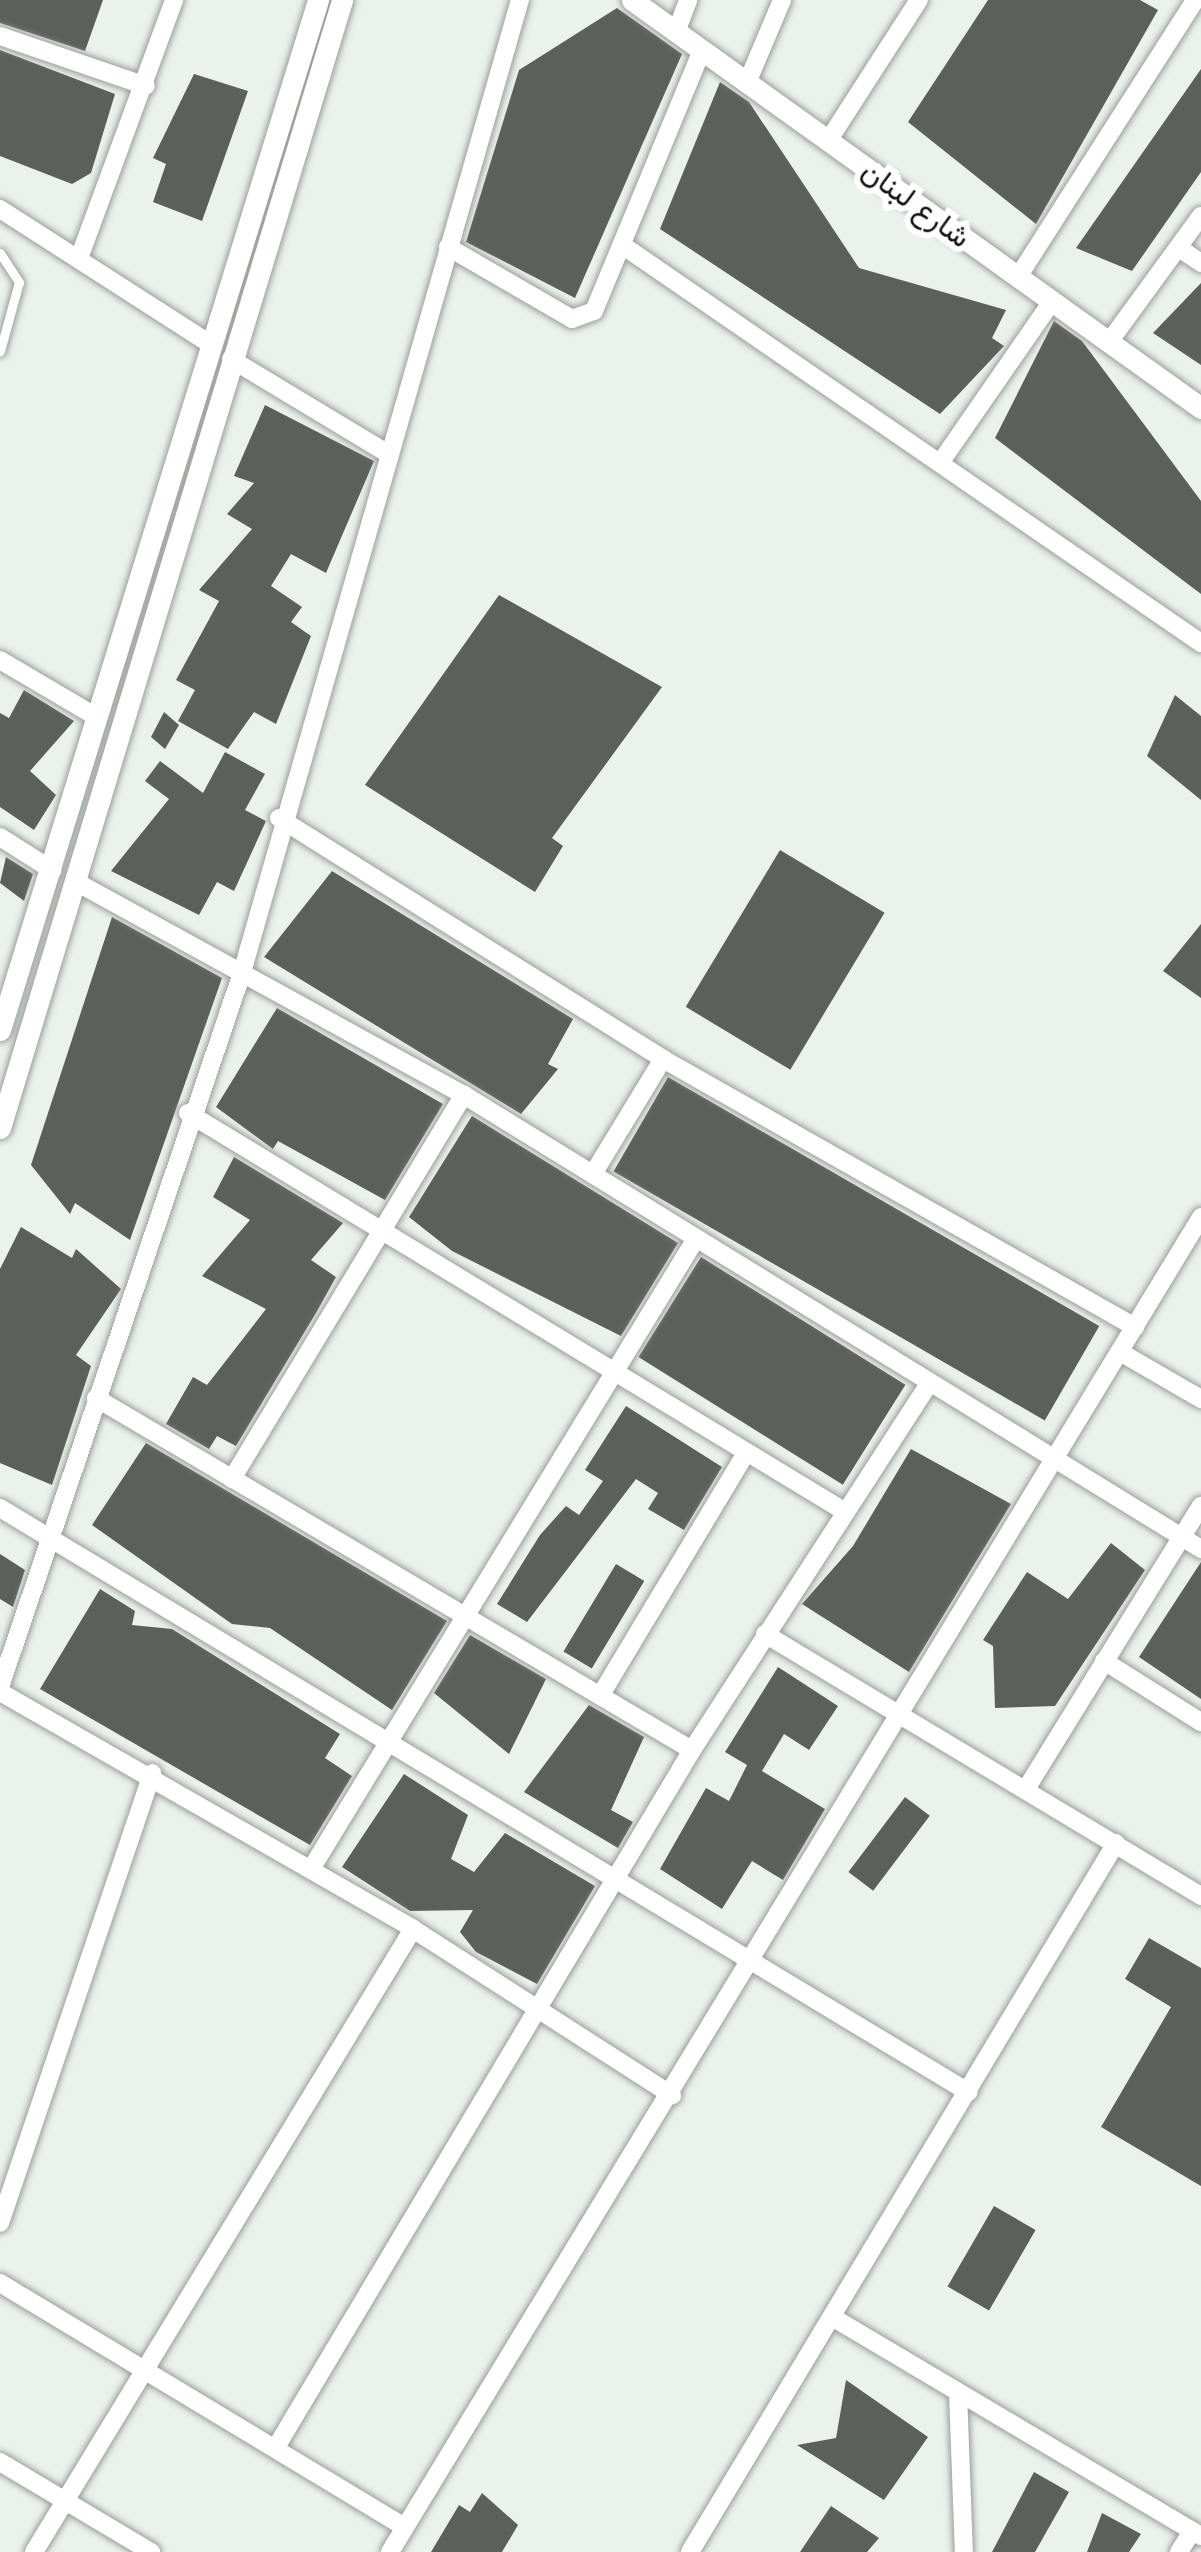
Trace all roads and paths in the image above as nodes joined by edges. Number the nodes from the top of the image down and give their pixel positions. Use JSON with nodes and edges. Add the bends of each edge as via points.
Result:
{"nodes":[{"id":1,"x":174,"y":0,"type":"edge"},
{"id":2,"x":318,"y":0,"type":"edge"},
{"id":3,"x":342,"y":0,"type":"edge"},
{"id":4,"x":520,"y":0,"type":"edge"},
{"id":5,"x":632,"y":0,"type":"edge"},
{"id":6,"x":688,"y":0,"type":"edge"},
{"id":7,"x":782,"y":0,"type":"edge"},
{"id":8,"x":919,"y":0,"type":"edge"},
{"id":9,"x":1195,"y":0,"type":"edge"},
{"id":10,"x":676,"y":32,"type":"junction"},
{"id":11,"x":0,"y":36,"type":"edge"},
{"id":12,"x":702,"y":50,"type":"junction"},
{"id":13,"x":747,"y":82,"type":"junction"},
{"id":14,"x":146,"y":86,"type":"junction"},
{"id":15,"x":828,"y":141,"type":"junction"},
{"id":16,"x":0,"y":209,"type":"edge"},
{"id":17,"x":1201,"y":216,"type":"edge"},
{"id":18,"x":448,"y":247,"type":"junction"},
{"id":19,"x":625,"y":247,"type":"junction"},
{"id":20,"x":1179,"y":248,"type":"junction"},
{"id":21,"x":0,"y":254,"type":"edge"},
{"id":22,"x":81,"y":254,"type":"junction"},
{"id":23,"x":1201,"y":263,"type":"edge"},
{"id":24,"x":1018,"y":277,"type":"junction"},
{"id":25,"x":1052,"y":301,"type":"junction"},
{"id":26,"x":1109,"y":342,"type":"junction"},
{"id":27,"x":210,"y":344,"type":"junction"},
{"id":28,"x":0,"y":351,"type":"edge"},
{"id":29,"x":231,"y":358,"type":"junction"},
{"id":30,"x":1201,"y":408,"type":"edge"},
{"id":31,"x":385,"y":452,"type":"junction"},
{"id":32,"x":940,"y":463,"type":"junction"},
{"id":33,"x":1201,"y":643,"type":"edge"},
{"id":34,"x":0,"y":660,"type":"edge"},
{"id":35,"x":95,"y":716,"type":"junction"},
{"id":36,"x":279,"y":818,"type":"junction"},
{"id":37,"x":0,"y":837,"type":"edge"},
{"id":38,"x":52,"y":870,"type":"junction"},
{"id":39,"x":78,"y":883,"type":"junction"},
{"id":40,"x":241,"y":976,"type":"junction"},
{"id":41,"x":0,"y":1030,"type":"edge"},
{"id":42,"x":663,"y":1059,"type":"junction"},
{"id":43,"x":464,"y":1096,"type":"junction"},
{"id":44,"x":188,"y":1113,"type":"junction"},
{"id":45,"x":0,"y":1128,"type":"edge"},
{"id":46,"x":593,"y":1174,"type":"junction"},
{"id":47,"x":1201,"y":1217,"type":"edge"},
{"id":48,"x":385,"y":1226,"type":"junction"},
{"id":49,"x":692,"y":1245,"type":"junction"},
{"id":50,"x":1136,"y":1328,"type":"junction"},
{"id":51,"x":1120,"y":1352,"type":"junction"},
{"id":52,"x":613,"y":1374,"type":"junction"},
{"id":53,"x":929,"y":1383,"type":"junction"},
{"id":54,"x":96,"y":1398,"type":"junction"},
{"id":55,"x":1201,"y":1399,"type":"edge"},
{"id":56,"x":746,"y":1453,"type":"junction"},
{"id":57,"x":1056,"y":1459,"type":"junction"},
{"id":58,"x":232,"y":1479,"type":"junction"},
{"id":59,"x":1201,"y":1506,"type":"edge"},
{"id":60,"x":0,"y":1508,"type":"edge"},
{"id":61,"x":844,"y":1511,"type":"junction"},
{"id":62,"x":1182,"y":1535,"type":"junction"},
{"id":63,"x":53,"y":1540,"type":"junction"},
{"id":64,"x":1201,"y":1549,"type":"edge"},
{"id":65,"x":465,"y":1616,"type":"junction"},
{"id":66,"x":765,"y":1634,"type":"junction"},
{"id":67,"x":1104,"y":1661,"type":"junction"},
{"id":68,"x":0,"y":1689,"type":"edge"},
{"id":69,"x":600,"y":1696,"type":"junction"},
{"id":70,"x":896,"y":1711,"type":"junction"},
{"id":71,"x":1201,"y":1722,"type":"edge"},
{"id":72,"x":384,"y":1748,"type":"junction"},
{"id":73,"x":692,"y":1750,"type":"junction"},
{"id":74,"x":152,"y":1773,"type":"junction"},
{"id":75,"x":1026,"y":1789,"type":"junction"},
{"id":76,"x":1116,"y":1843,"type":"junction"},
{"id":77,"x":311,"y":1869,"type":"junction"},
{"id":78,"x":619,"y":1882,"type":"junction"},
{"id":79,"x":1201,"y":1896,"type":"edge"},
{"id":80,"x":413,"y":1929,"type":"junction"},
{"id":81,"x":749,"y":1956,"type":"junction"},
{"id":82,"x":539,"y":2011,"type":"junction"},
{"id":83,"x":968,"y":2092,"type":"junction"},
{"id":84,"x":672,"y":2096,"type":"junction"},
{"id":85,"x":0,"y":2223,"type":"edge"},
{"id":86,"x":0,"y":2283,"type":"edge"},
{"id":87,"x":832,"y":2317,"type":"junction"},
{"id":88,"x":140,"y":2365,"type":"junction"},
{"id":89,"x":958,"y":2392,"type":"junction"},
{"id":90,"x":278,"y":2444,"type":"junction"},
{"id":91,"x":0,"y":2462,"type":"edge"},
{"id":92,"x":65,"y":2501,"type":"junction"},
{"id":93,"x":404,"y":2526,"type":"junction"},
{"id":94,"x":1197,"y":2533,"type":"edge"},
{"id":95,"x":34,"y":2552,"type":"edge"},
{"id":96,"x":152,"y":2552,"type":"edge"},
{"id":97,"x":390,"y":2552,"type":"edge"},
{"id":98,"x":690,"y":2552,"type":"edge"},
{"id":99,"x":964,"y":2552,"type":"edge"},
{"id":100,"x":1179,"y":2552,"type":"edge"}],
"edges":[{"from":1,"to":14,"type":"street"},
{"from":2,"to":27,"type":"street"},
{"from":3,"to":29,"type":"street"},
{"from":4,"to":18,"type":"street"},
{"from":5,"to":10,"type":"street","name":"شارع لبنان"},
{"from":6,"to":10,"type":"street"},
{"from":7,"to":13,"type":"street"},
{"from":8,"to":15,"type":"street"},
{"from":9,"to":24,"type":"street"},
{"from":10,"to":12,"type":"street","name":"شارع لبنان"},
{"from":11,"to":14,"type":"street"},
{"from":12,"to":13,"type":"street","name":"شارع لبنان"},
{"from":12,"to":19,"type":"street"},
{"from":13,"to":15,"type":"street","name":"شارع لبنان"},
{"from":14,"to":22,"type":"street"},
{"from":15,"to":24,"type":"street","name":"شارع لبنان"},
{"from":16,"to":22,"type":"street"},
{"from":17,"to":20,"type":"street"},
{"from":18,"to":19,"type":"street","via":[[572,319],[594,311]]},
{"from":18,"to":31,"type":"street"},
{"from":19,"to":32,"type":"street"},
{"from":20,"to":23,"type":"street"},
{"from":20,"to":26,"type":"street"},
{"from":21,"to":28,"type":"lane","via":[[19,282]]},
{"from":22,"to":27,"type":"street"},
{"from":24,"to":25,"type":"street","name":"شارع لبنان"},
{"from":25,"to":26,"type":"street","name":"شارع لبنان"},
{"from":25,"to":32,"type":"street"},
{"from":26,"to":30,"type":"street","name":"شارع لبنان"},
{"from":27,"to":35,"type":"street"},
{"from":29,"to":31,"type":"street"},
{"from":29,"to":39,"type":"street"},
{"from":31,"to":36,"type":"street"},
{"from":32,"to":33,"type":"street"},
{"from":34,"to":35,"type":"street"},
{"from":35,"to":38,"type":"street"},
{"from":36,"to":40,"type":"street"},
{"from":36,"to":42,"type":"street"},
{"from":37,"to":38,"type":"street"},
{"from":38,"to":41,"type":"street"},
{"from":39,"to":40,"type":"street"},
{"from":39,"to":45,"type":"street"},
{"from":40,"to":43,"type":"street"},
{"from":40,"to":44,"type":"street"},
{"from":42,"to":46,"type":"street"},
{"from":42,"to":50,"type":"street"},
{"from":43,"to":46,"type":"street"},
{"from":43,"to":48,"type":"street"},
{"from":44,"to":48,"type":"street"},
{"from":44,"to":54,"type":"street"},
{"from":46,"to":49,"type":"street"},
{"from":47,"to":50,"type":"street"},
{"from":48,"to":52,"type":"street"},
{"from":48,"to":58,"type":"street"},
{"from":49,"to":52,"type":"street"},
{"from":49,"to":53,"type":"street"},
{"from":50,"to":51,"type":"street"},
{"from":51,"to":55,"type":"street"},
{"from":51,"to":57,"type":"street"},
{"from":52,"to":56,"type":"street"},
{"from":52,"to":65,"type":"street"},
{"from":53,"to":57,"type":"street"},
{"from":53,"to":61,"type":"street"},
{"from":54,"to":58,"type":"street"},
{"from":54,"to":63,"type":"street"},
{"from":56,"to":61,"type":"street"},
{"from":56,"to":69,"type":"street"},
{"from":57,"to":62,"type":"street"},
{"from":57,"to":70,"type":"street"},
{"from":58,"to":65,"type":"street"},
{"from":59,"to":62,"type":"street"},
{"from":60,"to":63,"type":"street"},
{"from":61,"to":66,"type":"street"},
{"from":62,"to":64,"type":"street"},
{"from":62,"to":67,"type":"street"},
{"from":63,"to":68,"type":"street"},
{"from":63,"to":72,"type":"street"},
{"from":65,"to":69,"type":"street"},
{"from":65,"to":72,"type":"street"},
{"from":66,"to":70,"type":"street"},
{"from":66,"to":73,"type":"street"},
{"from":67,"to":71,"type":"street"},
{"from":67,"to":75,"type":"street"},
{"from":68,"to":74,"type":"street"},
{"from":69,"to":73,"type":"street"},
{"from":70,"to":75,"type":"street"},
{"from":70,"to":81,"type":"street"},
{"from":72,"to":77,"type":"street"},
{"from":72,"to":78,"type":"street"},
{"from":73,"to":78,"type":"street"},
{"from":74,"to":77,"type":"street"},
{"from":74,"to":85,"type":"street"},
{"from":75,"to":76,"type":"street"},
{"from":76,"to":79,"type":"street"},
{"from":76,"to":83,"type":"street"},
{"from":77,"to":80,"type":"street"},
{"from":78,"to":81,"type":"street"},
{"from":78,"to":82,"type":"street"},
{"from":80,"to":82,"type":"street"},
{"from":80,"to":88,"type":"street"},
{"from":81,"to":83,"type":"street"},
{"from":81,"to":84,"type":"street"},
{"from":82,"to":84,"type":"street"},
{"from":82,"to":90,"type":"street"},
{"from":83,"to":87,"type":"street"},
{"from":84,"to":93,"type":"street"},
{"from":86,"to":88,"type":"street"},
{"from":87,"to":89,"type":"street"},
{"from":87,"to":98,"type":"street"},
{"from":88,"to":90,"type":"street"},
{"from":88,"to":92,"type":"street"},
{"from":89,"to":94,"type":"street"},
{"from":89,"to":99,"type":"street"},
{"from":90,"to":93,"type":"street"},
{"from":91,"to":92,"type":"street"},
{"from":92,"to":95,"type":"street"},
{"from":92,"to":96,"type":"street"},
{"from":93,"to":97,"type":"street"},
{"from":94,"to":100,"type":"street"}]}
